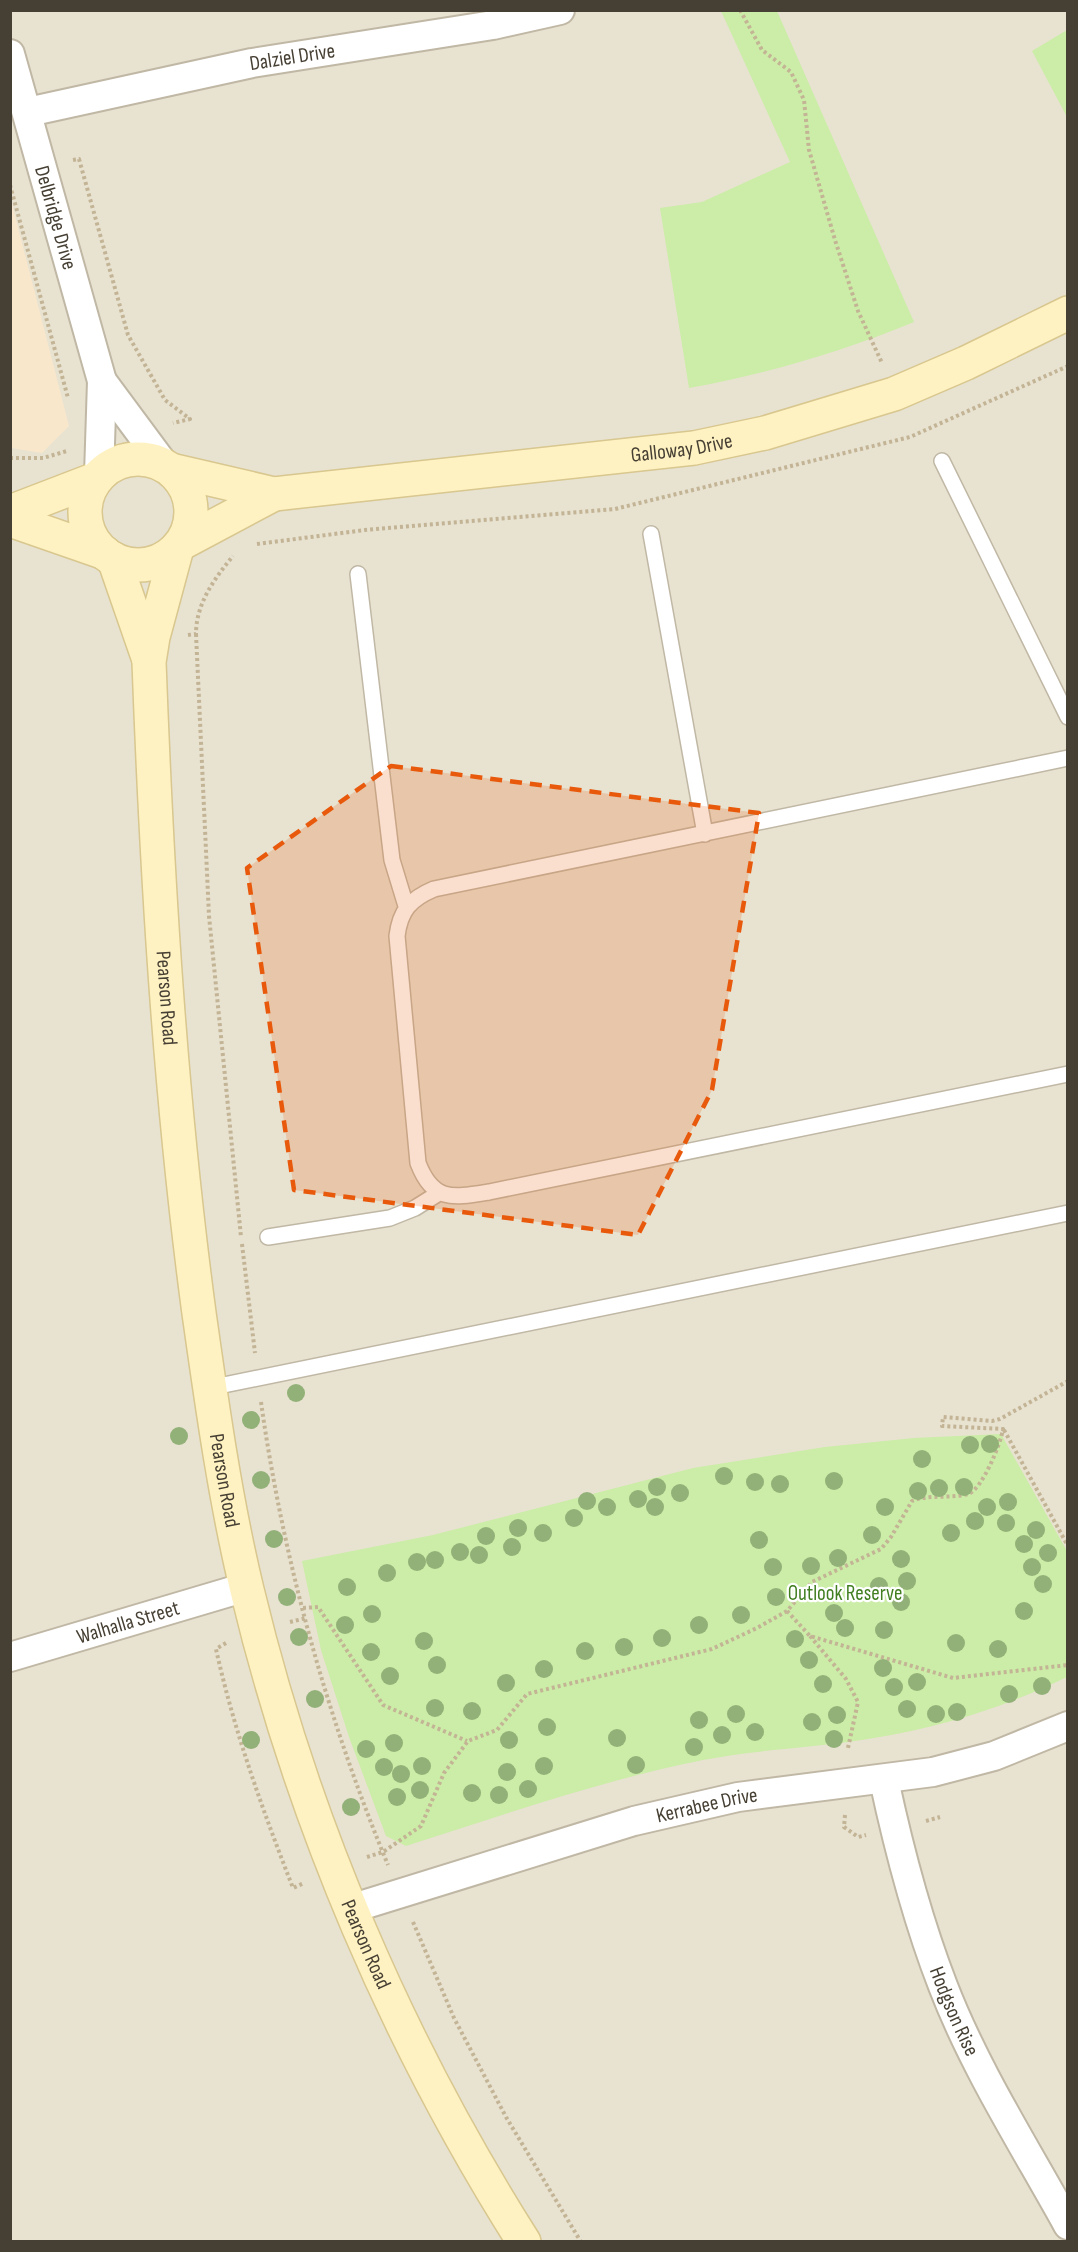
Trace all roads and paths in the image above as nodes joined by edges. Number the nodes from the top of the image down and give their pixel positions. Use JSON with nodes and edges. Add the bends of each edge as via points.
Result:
{"nodes":[{"id":1,"x":560,"y":10,"type":"edge"},
{"id":2,"x":740,"y":10,"type":"edge"},
{"id":3,"x":442,"y":22,"type":"edge"},
{"id":4,"x":10,"y":54,"type":"edge"},
{"id":5,"x":28,"y":112,"type":"junction"},
{"id":6,"x":10,"y":185,"type":"edge"},
{"id":7,"x":1068,"y":313,"type":"edge"},
{"id":8,"x":1068,"y":366,"type":"edge"},
{"id":9,"x":102,"y":381,"type":"junction"},
{"id":10,"x":894,"y":394,"type":"junction"},
{"id":11,"x":69,"y":400,"type":"dead end"},
{"id":12,"x":910,"y":436,"type":"junction"},
{"id":13,"x":101,"y":442,"type":"junction"},
{"id":14,"x":66,"y":444,"type":"dead end"},
{"id":15,"x":62,"y":452,"type":"junction"},
{"id":16,"x":10,"y":458,"type":"edge"},
{"id":17,"x":942,"y":461,"type":"dead end"},
{"id":18,"x":168,"y":468,"type":"junction"},
{"id":19,"x":98,"y":477,"type":"junction"},
{"id":20,"x":61,"y":494,"type":"junction"},
{"id":21,"x":274,"y":494,"type":"junction"},
{"id":22,"x":10,"y":512,"type":"edge"},
{"id":23,"x":10,"y":520,"type":"edge"},
{"id":24,"x":651,"y":534,"type":"dead end"},
{"id":25,"x":254,"y":544,"type":"dead end"},
{"id":26,"x":179,"y":545,"type":"junction"},
{"id":27,"x":236,"y":553,"type":"dead end"},
{"id":28,"x":109,"y":556,"type":"junction"},
{"id":29,"x":358,"y":574,"type":"dead end"},
{"id":30,"x":196,"y":634,"type":"junction"},
{"id":31,"x":151,"y":649,"type":"junction"},
{"id":32,"x":1068,"y":717,"type":"edge"},
{"id":33,"x":1068,"y":758,"type":"edge"},
{"id":34,"x":705,"y":834,"type":"junction"},
{"id":35,"x":406,"y":906,"type":"junction"},
{"id":36,"x":1068,"y":1074,"type":"edge"},
{"id":37,"x":439,"y":1193,"type":"junction"},
{"id":38,"x":1068,"y":1213,"type":"edge"},
{"id":39,"x":268,"y":1237,"type":"dead end"},
{"id":40,"x":258,"y":1378,"type":"junction"},
{"id":41,"x":1068,"y":1381,"type":"edge"},
{"id":42,"x":209,"y":1388,"type":"junction"},
{"id":43,"x":1003,"y":1429,"type":"junction"},
{"id":44,"x":1068,"y":1546,"type":"edge"},
{"id":45,"x":246,"y":1587,"type":"junction"},
{"id":46,"x":303,"y":1608,"type":"junction"},
{"id":47,"x":787,"y":1611,"type":"junction"},
{"id":48,"x":810,"y":1636,"type":"junction"},
{"id":49,"x":10,"y":1656,"type":"edge"},
{"id":50,"x":1068,"y":1665,"type":"edge"},
{"id":51,"x":1068,"y":1726,"type":"edge"},
{"id":52,"x":468,"y":1741,"type":"junction"},
{"id":53,"x":850,"y":1748,"type":"dead end"},
{"id":54,"x":885,"y":1780,"type":"junction"},
{"id":55,"x":350,"y":1909,"type":"junction"},
{"id":56,"x":415,"y":1928,"type":"dead end"},
{"id":57,"x":1068,"y":2224,"type":"edge"},
{"id":58,"x":524,"y":2241,"type":"edge"},
{"id":59,"x":581,"y":2241,"type":"edge"}],
"edges":[{"from":1,"to":3,"type":"street","name":"Dalziel Drive"},
{"from":2,"to":10,"type":"path","via":[[762,50],[791,72],[804,100],[809,150],[835,240],[858,311]]},
{"from":3,"to":5,"type":"street","name":"Dalziel Drive"},
{"from":4,"to":5,"type":"street","name":"Delbridge Drive"},
{"from":5,"to":9,"type":"street","name":"Delbridge Drive"},
{"from":6,"to":11,"type":"path"},
{"from":7,"to":10,"type":"street","name":"Galloway Drive"},
{"from":8,"to":12,"type":"path"},
{"from":9,"to":13,"type":"street","name":"Delbridge Drive"},
{"from":9,"to":18,"type":"street","name":"Delbridge Drive"},
{"from":10,"to":12,"type":"path"},
{"from":10,"to":21,"type":"street","name":"Galloway Drive","via":[[765,433],[694,448]]},
{"from":12,"to":25,"type":"path","via":[[615,509],[365,530]]},
{"from":13,"to":15,"type":"path"},
{"from":13,"to":19,"type":"street","name":"Delbridge Drive"},
{"from":14,"to":15,"type":"path"},
{"from":15,"to":16,"type":"path","via":[[43,458]]},
{"from":15,"to":20,"type":"path"},
{"from":17,"to":32,"type":"lane"},
{"from":18,"to":19,"type":"street","via":[[149,459],[131,459],[114,464]]},
{"from":18,"to":21,"type":"street","name":"Galloway Drive"},
{"from":18,"to":26,"type":"street","via":[[182,482],[192,512],[189,528]]},
{"from":19,"to":20,"type":"street"},
{"from":19,"to":28,"type":"street","via":[[88,493],[87,526],[93,541]]},
{"from":20,"to":22,"type":"street"},
{"from":21,"to":26,"type":"street","name":"Galloway Drive"},
{"from":23,"to":28,"type":"street"},
{"from":24,"to":34,"type":"lane"},
{"from":26,"to":28,"type":"street","via":[[164,558],[147,564],[130,564]]},
{"from":26,"to":31,"type":"street","name":"Pearson Road"},
{"from":27,"to":30,"type":"path","via":[[210,588],[196,616]]},
{"from":28,"to":31,"type":"street","name":"Pearson Road"},
{"from":29,"to":35,"type":"lane","via":[[392,860]]},
{"from":30,"to":31,"type":"path"},
{"from":30,"to":40,"type":"path","via":[[209,916]]},
{"from":31,"to":42,"type":"street","name":"Pearson Road","via":[[166,994],[185,1209]]},
{"from":33,"to":34,"type":"lane"},
{"from":34,"to":35,"type":"lane","via":[[434,889]]},
{"from":35,"to":37,"type":"lane","via":[[397,936],[418,1163],[428,1185]]},
{"from":36,"to":37,"type":"lane","via":[[489,1192],[452,1197]]},
{"from":37,"to":39,"type":"lane","via":[[390,1218]]},
{"from":38,"to":40,"type":"lane"},
{"from":40,"to":42,"type":"lane"},
{"from":40,"to":46,"type":"path","via":[[266,1438]]},
{"from":41,"to":43,"type":"path","via":[[1000,1419],[943,1416],[942,1426]]},
{"from":42,"to":45,"type":"street","name":"Pearson Road"},
{"from":43,"to":44,"type":"path"},
{"from":43,"to":47,"type":"path","via":[[1001,1445],[975,1491],[912,1501],[881,1550],[812,1582]]},
{"from":45,"to":49,"type":"street","name":"Walhalla Street"},
{"from":45,"to":55,"type":"street","name":"Pearson Road","via":[[276,1699]]},
{"from":46,"to":52,"type":"path","via":[[318,1607],[383,1705]]},
{"from":46,"to":52,"type":"path","via":[[330,1704],[383,1852],[421,1826],[444,1773]]},
{"from":47,"to":48,"type":"path"},
{"from":47,"to":52,"type":"path","via":[[712,1649],[526,1694],[497,1730]]},
{"from":48,"to":50,"type":"path","via":[[953,1678]]},
{"from":48,"to":53,"type":"path","via":[[846,1679],[858,1702]]},
{"from":51,"to":54,"type":"street","name":"Kerrabee Drive","via":[[994,1756]]},
{"from":54,"to":55,"type":"street","name":"Kerrabee Drive","via":[[738,1797],[634,1821]]},
{"from":54,"to":57,"type":"street","name":"Hodgson Rise","via":[[899,1850],[944,1987],[975,2055]]},
{"from":55,"to":58,"type":"street","name":"Pearson Road","via":[[389,1997],[445,2106]]},
{"from":56,"to":59,"type":"path","via":[[454,2018],[501,2108]]}]}
